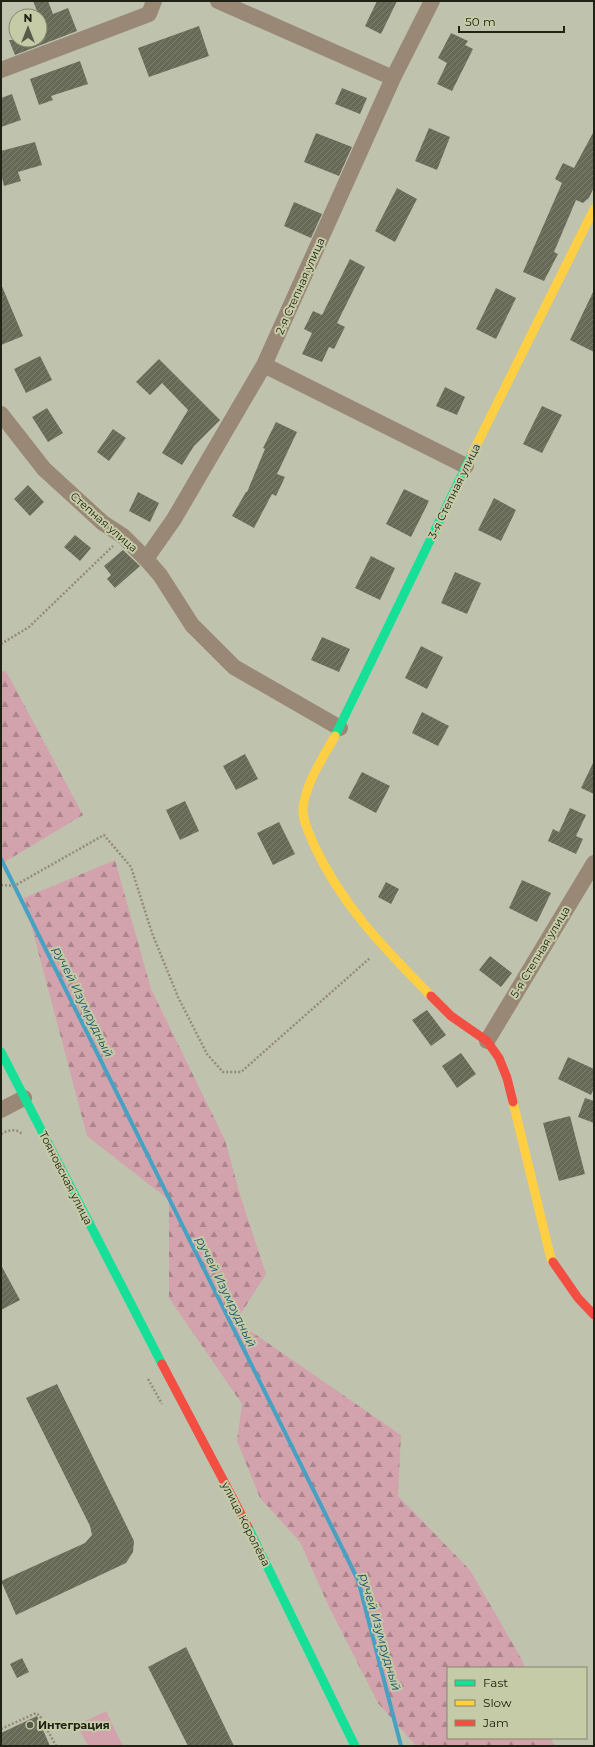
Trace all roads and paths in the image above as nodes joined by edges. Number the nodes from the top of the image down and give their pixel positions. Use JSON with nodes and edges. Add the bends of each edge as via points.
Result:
{"nodes":[{"id":1,"x":154,"y":1,"type":"edge"},
{"id":2,"x":218,"y":1,"type":"edge"},
{"id":3,"x":432,"y":1,"type":"edge"},
{"id":4,"x":1,"y":70,"type":"edge"},
{"id":5,"x":393,"y":78,"type":"junction"},
{"id":6,"x":594,"y":208,"type":"edge"},
{"id":7,"x":264,"y":365,"type":"junction"},
{"id":8,"x":1,"y":414,"type":"edge"},
{"id":9,"x":466,"y":466,"type":"junction"},
{"id":10,"x":123,"y":536,"type":"junction"},
{"id":11,"x":146,"y":559,"type":"junction"},
{"id":12,"x":1,"y":644,"type":"edge"},
{"id":13,"x":340,"y":728,"type":"junction"},
{"id":14,"x":594,"y":864,"type":"edge"},
{"id":15,"x":1,"y":885,"type":"edge"},
{"id":16,"x":383,"y":947,"type":"junction"},
{"id":17,"x":487,"y":1041,"type":"junction"},
{"id":18,"x":1,"y":1052,"type":"edge"},
{"id":19,"x":24,"y":1098,"type":"junction"},
{"id":20,"x":1,"y":1110,"type":"edge"},
{"id":21,"x":131,"y":1304,"type":"joint"},
{"id":22,"x":594,"y":1315,"type":"edge"},
{"id":23,"x":1,"y":1729,"type":"edge"},
{"id":24,"x":56,"y":1746,"type":"edge"},
{"id":25,"x":355,"y":1746,"type":"edge"}],
"edges":[{"from":1,"to":4,"type":"street","via":[[149,14]]},
{"from":2,"to":5,"type":"street"},
{"from":3,"to":5,"type":"street","name":"2-я Степная улица"},
{"from":5,"to":7,"type":"street","name":"2-я Степная улица"},
{"from":6,"to":9,"type":"street","name":"3-я Степная улица"},
{"from":7,"to":9,"type":"street"},
{"from":7,"to":11,"type":"street","name":"2-я Степная улица","via":[[174,519]]},
{"from":8,"to":10,"type":"street","name":"Степная улица","via":[[44,469],[103,523]]},
{"from":9,"to":13,"type":"street","name":"3-я Степная улица"},
{"from":10,"to":11,"type":"street","name":"Степная улица"},
{"from":10,"to":12,"type":"path","via":[[29,627]]},
{"from":11,"to":13,"type":"street","name":"Степная улица","via":[[160,575],[192,625],[234,667]]},
{"from":13,"to":16,"type":"street","name":"3-я Степная улица","via":[[314,775],[305,798],[305,824],[325,869],[361,922]]},
{"from":14,"to":17,"type":"street","name":"5-я Степная улица"},
{"from":15,"to":16,"type":"path","via":[[14,886],[104,835],[131,867],[152,933],[178,997],[207,1054],[223,1072],[241,1072]]},
{"from":16,"to":17,"type":"street","name":"3-я Степная улица","via":[[451,1016]]},
{"from":17,"to":22,"type":"street","via":[[499,1058],[507,1078],[551,1259],[578,1298]]},
{"from":18,"to":19,"type":"street","name":"Тояновская улица"},
{"from":19,"to":20,"type":"street"},
{"from":19,"to":21,"type":"street","name":"Тояновская улица"},
{"from":21,"to":25,"type":"street","name":"улица Королёва","via":[[253,1536]]},
{"from":23,"to":24,"type":"path","via":[[36,1713]]}]}
